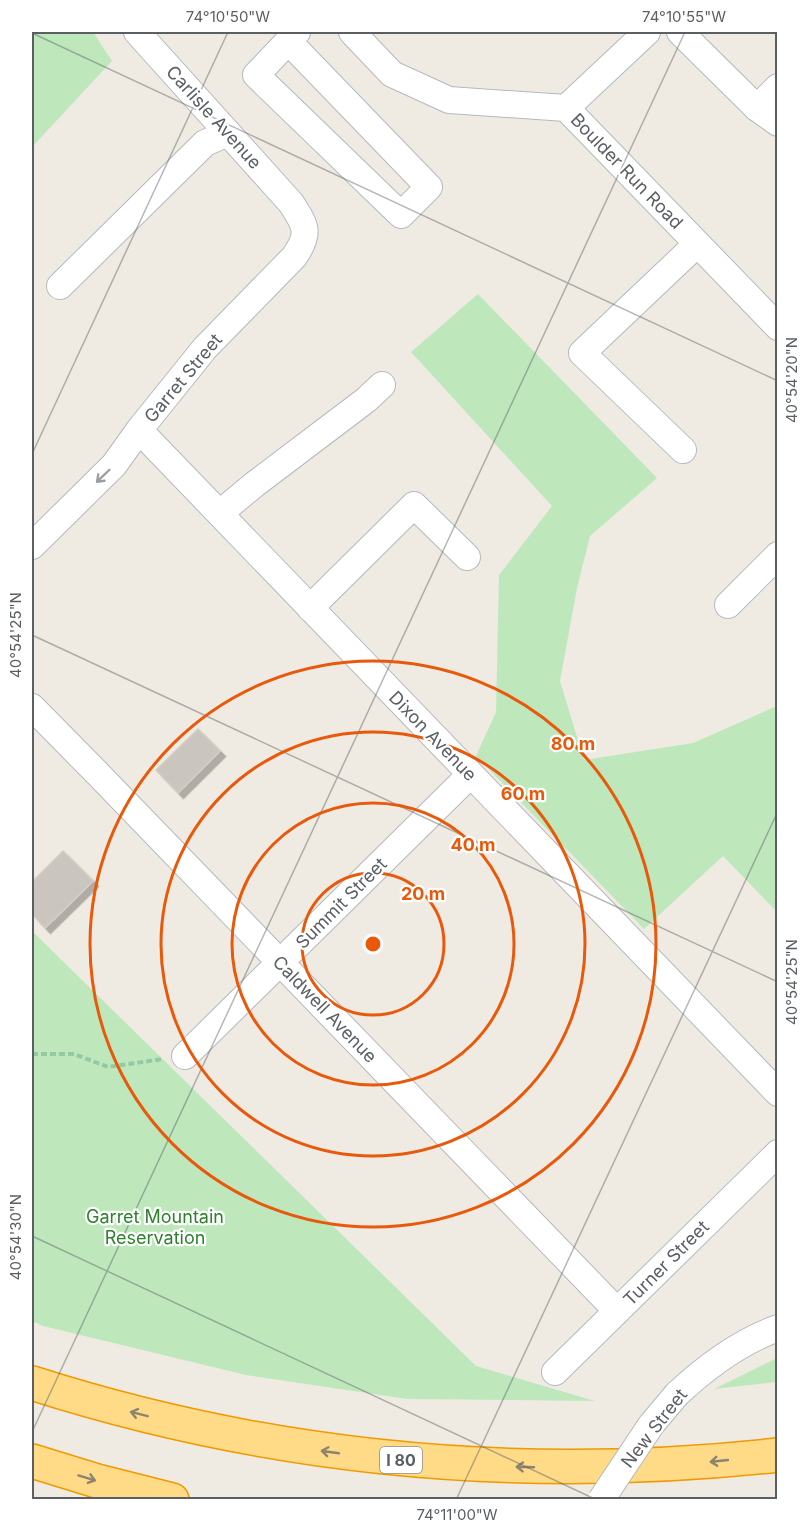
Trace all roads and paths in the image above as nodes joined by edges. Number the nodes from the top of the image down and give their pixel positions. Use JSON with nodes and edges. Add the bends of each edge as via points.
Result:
{"nodes":[{"id":1,"x":137,"y":32,"type":"edge"},
{"id":2,"x":352,"y":32,"type":"edge"},
{"id":3,"x":647,"y":32,"type":"edge"},
{"id":4,"x":680,"y":32,"type":"edge"},
{"id":5,"x":292,"y":36,"type":"edge"},
{"id":6,"x":777,"y":87,"type":"edge"},
{"id":7,"x":566,"y":108,"type":"junction"},
{"id":8,"x":757,"y":108,"type":"junction"},
{"id":9,"x":777,"y":123,"type":"edge"},
{"id":10,"x":228,"y":133,"type":"junction"},
{"id":11,"x":291,"y":203,"type":"joint"},
{"id":12,"x":697,"y":244,"type":"junction"},
{"id":13,"x":60,"y":286,"type":"dead end"},
{"id":14,"x":775,"y":320,"type":"edge"},
{"id":15,"x":382,"y":385,"type":"dead end"},
{"id":16,"x":139,"y":430,"type":"junction"},
{"id":17,"x":683,"y":450,"type":"dead end"},
{"id":18,"x":220,"y":513,"type":"junction"},
{"id":19,"x":32,"y":546,"type":"edge"},
{"id":20,"x":777,"y":555,"type":"edge"},
{"id":21,"x":467,"y":557,"type":"dead end"},
{"id":22,"x":728,"y":605,"type":"dead end"},
{"id":23,"x":310,"y":608,"type":"junction"},
{"id":24,"x":32,"y":707,"type":"edge"},
{"id":25,"x":470,"y":775,"type":"junction"},
{"id":26,"x":281,"y":963,"type":"junction"},
{"id":27,"x":32,"y":1054,"type":"edge"},
{"id":28,"x":185,"y":1056,"type":"joint"},
{"id":29,"x":777,"y":1093,"type":"edge"},
{"id":30,"x":777,"y":1153,"type":"edge"},
{"id":31,"x":617,"y":1311,"type":"junction"},
{"id":32,"x":777,"y":1328,"type":"edge"},
{"id":33,"x":555,"y":1372,"type":"dead end"},
{"id":34,"x":32,"y":1383,"type":"edge"},
{"id":35,"x":777,"y":1455,"type":"edge"},
{"id":36,"x":32,"y":1461,"type":"edge"},
{"id":37,"x":172,"y":1500,"type":"edge"},
{"id":38,"x":601,"y":1500,"type":"edge"}],
"edges":[{"from":1,"to":10,"type":"street","name":"Carlisle Avenue"},
{"from":2,"to":7,"type":"street","name":"Boulder Run Road","via":[[392,74],[449,100]]},
{"from":3,"to":7,"type":"street"},
{"from":4,"to":8,"type":"street"},
{"from":5,"to":5,"type":"street","via":[[256,75],[401,215],[429,187]]},
{"from":6,"to":8,"type":"street"},
{"from":7,"to":12,"type":"street","name":"Boulder Run Road"},
{"from":8,"to":9,"type":"street"},
{"from":10,"to":11,"type":"street","name":"Carlisle Avenue"},
{"from":10,"to":13,"type":"street","via":[[205,143]]},
{"from":11,"to":16,"type":"street","name":"Garret Street","via":[[304,224],[304,243],[205,348]]},
{"from":12,"to":14,"type":"street","name":"Boulder Run Road"},
{"from":12,"to":17,"type":"street","via":[[582,352]]},
{"from":15,"to":18,"type":"street"},
{"from":16,"to":18,"type":"street","name":"Dixon Avenue"},
{"from":16,"to":19,"type":"street","name":"Garret Street","one_way":true,"via":[[114,465]]},
{"from":18,"to":23,"type":"street","name":"Dixon Avenue"},
{"from":20,"to":22,"type":"street"},
{"from":21,"to":23,"type":"street","via":[[414,506]]},
{"from":23,"to":25,"type":"street","name":"Dixon Avenue"},
{"from":24,"to":26,"type":"street","name":"Caldwell Avenue"},
{"from":25,"to":26,"type":"street","name":"Summit Street"},
{"from":25,"to":29,"type":"street","name":"Dixon Avenue"},
{"from":26,"to":28,"type":"street","name":"Summit Street"},
{"from":26,"to":31,"type":"street","name":"Caldwell Avenue"},
{"from":27,"to":28,"type":"path","via":[[74,1054],[108,1067]]},
{"from":30,"to":31,"type":"street","name":"Turner Street"},
{"from":31,"to":33,"type":"street","name":"Turner Street"},
{"from":32,"to":38,"type":"street","name":"New Street","bridge":true,"via":[[731,1351],[701,1371],[677,1394],[651,1425]]},
{"from":35,"to":34,"type":"highway","number":"I 80","one_way":true,"via":[[625,1467],[455,1464],[369,1457],[198,1428]]},
{"from":36,"to":37,"type":"highway","one_way":true}]}
